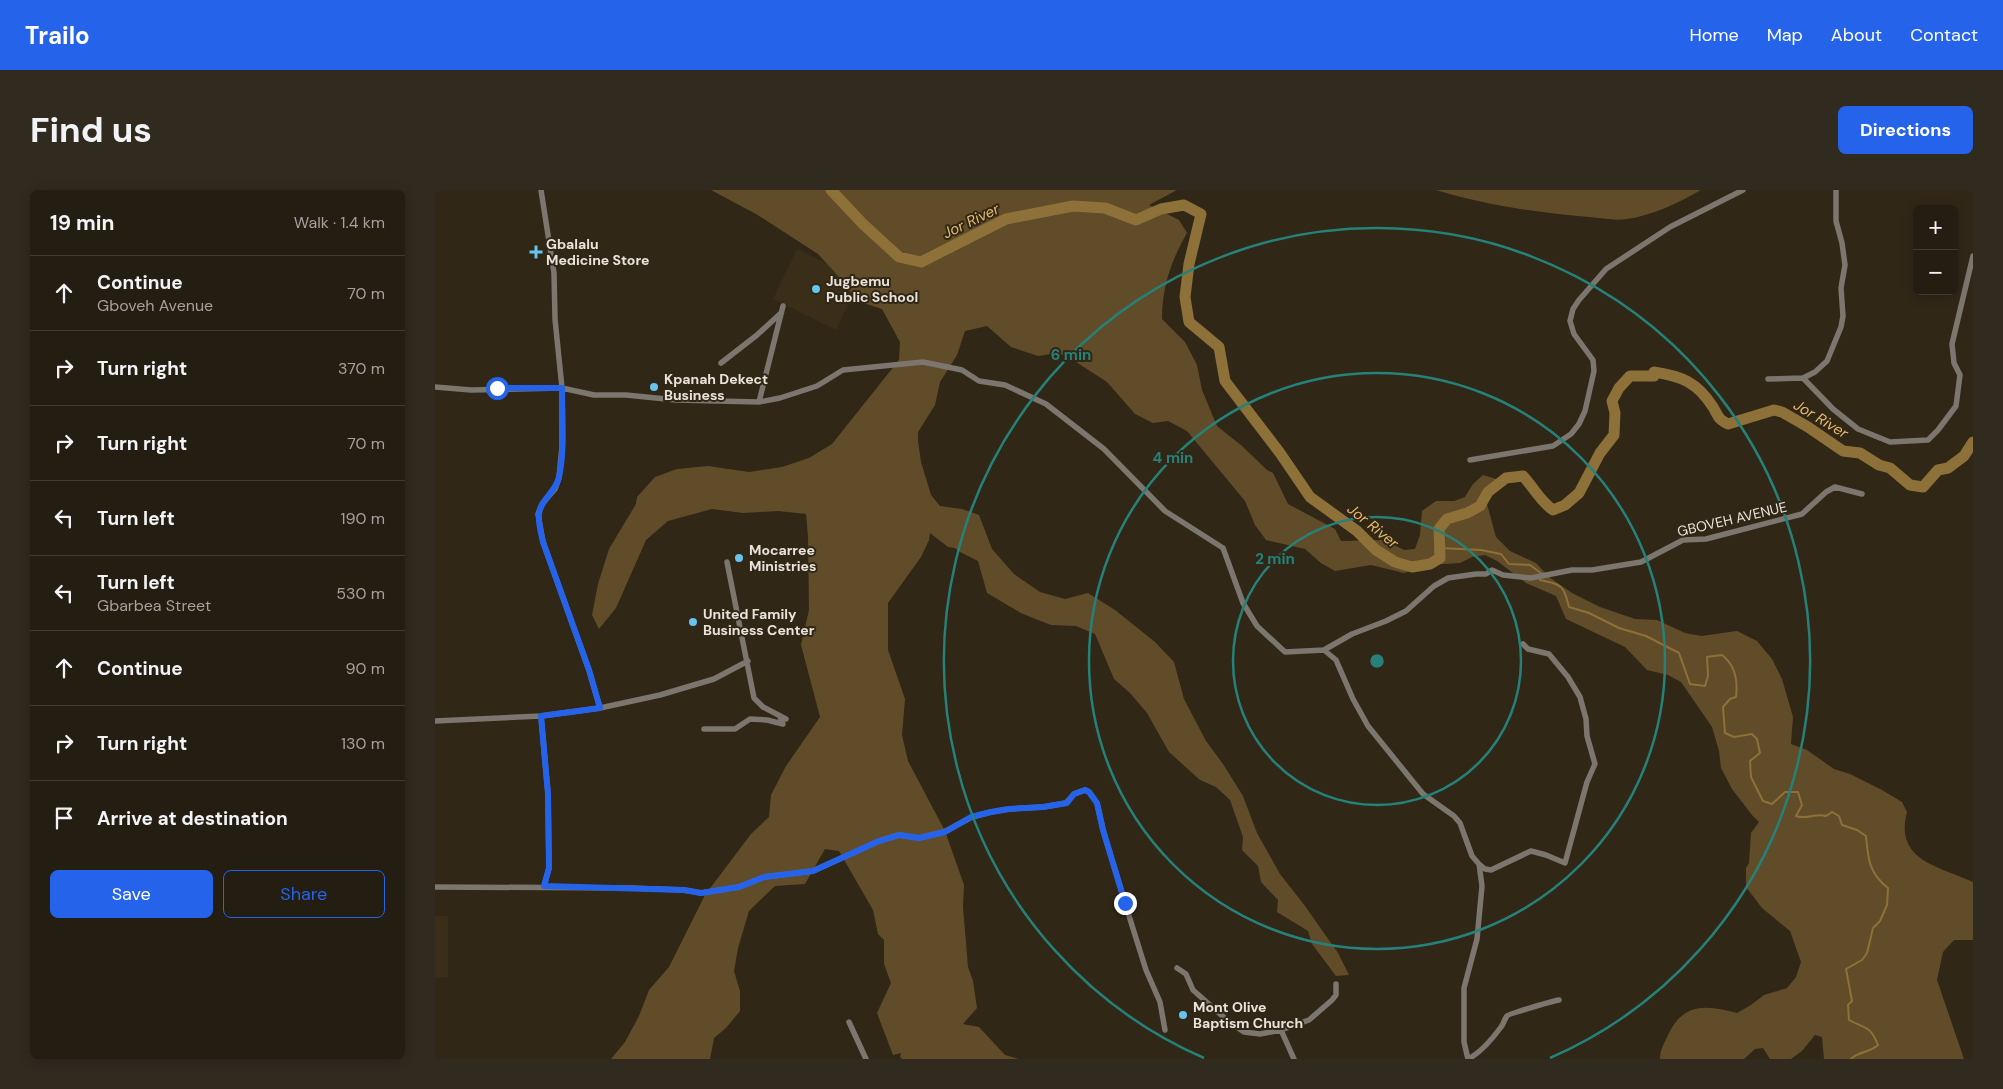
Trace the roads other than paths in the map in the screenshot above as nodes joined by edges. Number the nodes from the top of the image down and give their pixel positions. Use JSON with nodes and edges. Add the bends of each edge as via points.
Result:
{"nodes":[{"id":1,"x":541,"y":190,"type":"edge"},
{"id":2,"x":1743,"y":190,"type":"edge"},
{"id":3,"x":1835,"y":190,"type":"edge"},
{"id":4,"x":1973,"y":256,"type":"edge"},
{"id":5,"x":721,"y":363,"type":"dead end"},
{"id":6,"x":1803,"y":378,"type":"junction"},
{"id":7,"x":1768,"y":379,"type":"dead end"},
{"id":8,"x":435,"y":388,"type":"edge"},
{"id":9,"x":562,"y":388,"type":"junction"},
{"id":10,"x":759,"y":402,"type":"junction"},
{"id":11,"x":1470,"y":460,"type":"dead end"},
{"id":12,"x":1862,"y":494,"type":"dead end"},
{"id":13,"x":727,"y":562,"type":"dead end"},
{"id":14,"x":1523,"y":644,"type":"dead end"},
{"id":15,"x":1324,"y":650,"type":"junction"},
{"id":16,"x":748,"y":661,"type":"junction"},
{"id":17,"x":600,"y":708,"type":"junction"},
{"id":18,"x":541,"y":716,"type":"junction"},
{"id":19,"x":435,"y":721,"type":"edge"},
{"id":20,"x":704,"y":730,"type":"dead end"},
{"id":21,"x":1479,"y":864,"type":"junction"},
{"id":22,"x":544,"y":886,"type":"junction"},
{"id":23,"x":435,"y":888,"type":"edge"},
{"id":24,"x":1177,"y":968,"type":"dead end"},
{"id":25,"x":1336,"y":984,"type":"dead end"},
{"id":26,"x":1559,"y":1000,"type":"dead end"},
{"id":27,"x":849,"y":1022,"type":"dead end"},
{"id":28,"x":1165,"y":1030,"type":"dead end"},
{"id":29,"x":1281,"y":1030,"type":"junction"},
{"id":30,"x":866,"y":1059,"type":"edge"},
{"id":31,"x":1294,"y":1059,"type":"edge"},
{"id":32,"x":1468,"y":1059,"type":"edge"}],
"edges":[{"from":1,"to":9,"type":"street","via":[[554,273]]},
{"from":2,"to":11,"type":"street","via":[[1670,227],[1606,269],[1579,300],[1570,321],[1574,334],[1593,360],[1594,371],[1585,411],[1571,434],[1553,446]]},
{"from":3,"to":6,"type":"street","via":[[1836,221],[1845,265],[1841,288],[1841,328],[1827,360]]},
{"from":4,"to":6,"type":"street","via":[[1951,344],[1960,375],[1957,406],[1928,440],[1890,442],[1858,429]]},
{"from":5,"to":10,"type":"street","via":[[782,310]]},
{"from":6,"to":7,"type":"street"},
{"from":8,"to":9,"type":"street","name":"GBOVEH AVENUE"},
{"from":9,"to":10,"type":"street","name":"GBOVEH AVENUE","via":[[594,395]]},
{"from":9,"to":17,"type":"street","via":[[559,478],[542,504],[539,523]]},
{"from":10,"to":15,"type":"street","name":"GBOVEH AVENUE","via":[[817,386],[843,370],[923,362],[962,370],[979,381],[1005,385],[1045,404],[1104,449],[1165,511],[1223,548],[1243,603],[1257,626],[1285,652]]},
{"from":12,"to":15,"type":"street","name":"GBOVEH AVENUE","via":[[1835,488],[1802,514],[1706,540],[1683,540],[1641,562],[1531,578],[1503,575],[1492,570],[1486,574],[1448,578],[1406,611],[1345,637]]},
{"from":13,"to":16,"type":"street"},
{"from":14,"to":21,"type":"street","via":[[1528,649],[1549,654],[1580,697],[1595,764],[1565,863],[1531,851],[1491,870]]},
{"from":15,"to":21,"type":"street","via":[[1336,660],[1368,726],[1423,794],[1460,823],[1472,856]]},
{"from":16,"to":17,"type":"street","via":[[714,679]]},
{"from":16,"to":20,"type":"street","via":[[754,698],[783,718],[783,724],[750,719],[735,729]]},
{"from":17,"to":18,"type":"street"},
{"from":18,"to":19,"type":"street"},
{"from":18,"to":22,"type":"street","via":[[548,794],[549,868]]},
{"from":21,"to":32,"type":"street","via":[[1482,886],[1477,939],[1464,988],[1464,1042]]},
{"from":22,"to":23,"type":"street"},
{"from":22,"to":28,"type":"street","via":[[701,893],[739,887],[764,877],[813,871],[899,835],[919,838],[945,832],[971,817],[1067,803],[1074,794],[1085,790],[1093,797],[1099,810]]},
{"from":24,"to":29,"type":"street","via":[[1186,974],[1193,990],[1244,1032],[1260,1034]]},
{"from":25,"to":29,"type":"street","via":[[1336,995],[1321,1011],[1309,1020]]},
{"from":26,"to":32,"type":"street","via":[[1506,1017],[1476,1055]]},
{"from":27,"to":30,"type":"street"},
{"from":29,"to":31,"type":"street"}]}
